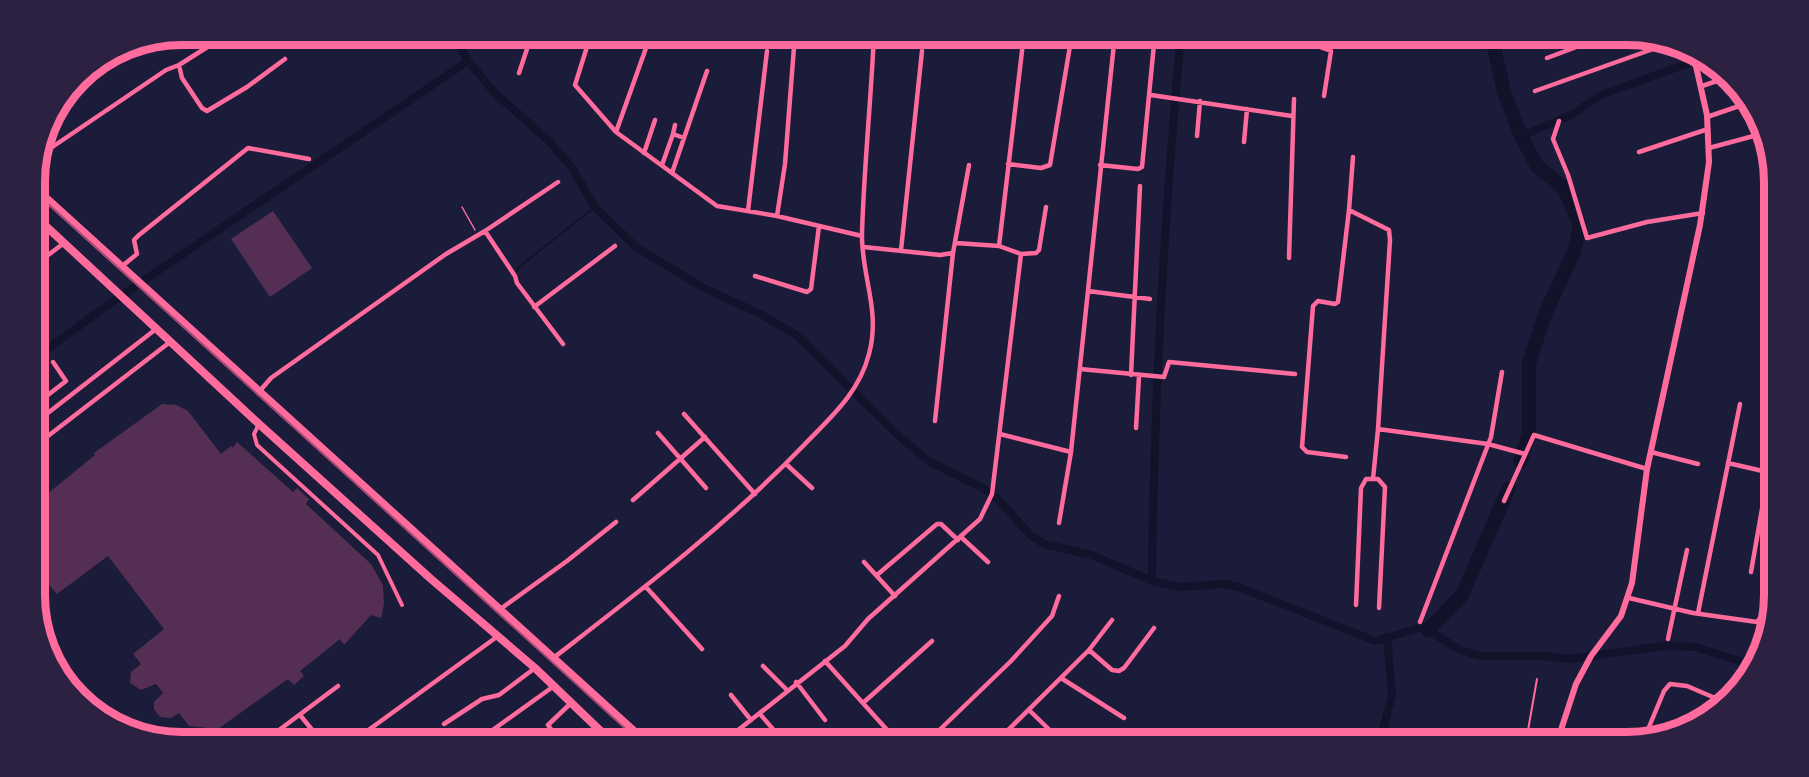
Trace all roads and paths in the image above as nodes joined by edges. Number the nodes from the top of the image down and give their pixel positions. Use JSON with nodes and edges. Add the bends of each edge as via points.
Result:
{"nodes":[{"id":1,"x":211,"y":45,"type":"edge"},
{"id":2,"x":528,"y":45,"type":"edge"},
{"id":3,"x":588,"y":45,"type":"edge"},
{"id":4,"x":647,"y":45,"type":"edge"},
{"id":5,"x":794,"y":45,"type":"edge"},
{"id":6,"x":873,"y":45,"type":"edge"},
{"id":7,"x":1023,"y":45,"type":"edge"},
{"id":8,"x":1070,"y":45,"type":"edge"},
{"id":9,"x":1113,"y":45,"type":"edge"},
{"id":10,"x":1154,"y":45,"type":"edge"},
{"id":11,"x":1314,"y":45,"type":"edge"},
{"id":12,"x":1576,"y":45,"type":"edge"},
{"id":13,"x":1655,"y":48,"type":"edge"},
{"id":14,"x":767,"y":51,"type":"dead end"},
{"id":15,"x":922,"y":51,"type":"dead end"},
{"id":16,"x":1547,"y":58,"type":"dead end"},
{"id":17,"x":285,"y":59,"type":"dead end"},
{"id":18,"x":1695,"y":63,"type":"edge"},
{"id":19,"x":179,"y":65,"type":"junction"},
{"id":20,"x":707,"y":71,"type":"dead end"},
{"id":21,"x":519,"y":73,"type":"dead end"},
{"id":22,"x":1719,"y":80,"type":"edge"},
{"id":23,"x":1702,"y":86,"type":"junction"},
{"id":24,"x":1535,"y":91,"type":"dead end"},
{"id":25,"x":1151,"y":95,"type":"junction"},
{"id":26,"x":1324,"y":96,"type":"dead end"},
{"id":27,"x":1294,"y":99,"type":"dead end"},
{"id":28,"x":1200,"y":101,"type":"junction"},
{"id":29,"x":1740,"y":106,"type":"edge"},
{"id":30,"x":1247,"y":109,"type":"junction"},
{"id":31,"x":1292,"y":116,"type":"junction"},
{"id":32,"x":1707,"y":117,"type":"junction"},
{"id":33,"x":655,"y":120,"type":"dead end"},
{"id":34,"x":1559,"y":121,"type":"dead end"},
{"id":35,"x":675,"y":125,"type":"dead end"},
{"id":36,"x":1708,"y":129,"type":"junction"},
{"id":37,"x":616,"y":132,"type":"junction"},
{"id":38,"x":673,"y":134,"type":"junction"},
{"id":39,"x":1756,"y":135,"type":"edge"},
{"id":40,"x":1197,"y":136,"type":"dead end"},
{"id":41,"x":684,"y":138,"type":"junction"},
{"id":42,"x":1244,"y":142,"type":"dead end"},
{"id":43,"x":1709,"y":148,"type":"junction"},
{"id":44,"x":50,"y":149,"type":"edge"},
{"id":45,"x":1639,"y":152,"type":"dead end"},
{"id":46,"x":644,"y":153,"type":"junction"},
{"id":47,"x":1353,"y":158,"type":"dead end"},
{"id":48,"x":309,"y":159,"type":"dead end"},
{"id":49,"x":1008,"y":164,"type":"junction"},
{"id":50,"x":662,"y":165,"type":"junction"},
{"id":51,"x":969,"y":165,"type":"dead end"},
{"id":52,"x":1100,"y":165,"type":"junction"},
{"id":53,"x":672,"y":173,"type":"junction"},
{"id":54,"x":558,"y":182,"type":"dead end"},
{"id":55,"x":1140,"y":186,"type":"dead end"},
{"id":56,"x":45,"y":197,"type":"edge"},
{"id":57,"x":462,"y":207,"type":"dead end"},
{"id":58,"x":1046,"y":207,"type":"dead end"},
{"id":59,"x":1349,"y":210,"type":"junction"},
{"id":60,"x":748,"y":211,"type":"junction"},
{"id":61,"x":1703,"y":213,"type":"junction"},
{"id":62,"x":777,"y":216,"type":"junction"},
{"id":63,"x":45,"y":225,"type":"edge"},
{"id":64,"x":819,"y":226,"type":"junction"},
{"id":65,"x":485,"y":231,"type":"junction"},
{"id":66,"x":478,"y":235,"type":"junction"},
{"id":67,"x":862,"y":236,"type":"junction"},
{"id":68,"x":64,"y":243,"type":"junction"},
{"id":69,"x":956,"y":243,"type":"junction"},
{"id":70,"x":615,"y":246,"type":"dead end"},
{"id":71,"x":999,"y":246,"type":"junction"},
{"id":72,"x":864,"y":247,"type":"junction"},
{"id":73,"x":901,"y":250,"type":"junction"},
{"id":74,"x":953,"y":253,"type":"junction"},
{"id":75,"x":1021,"y":254,"type":"junction"},
{"id":76,"x":45,"y":257,"type":"edge"},
{"id":77,"x":1289,"y":258,"type":"dead end"},
{"id":78,"x":121,"y":267,"type":"junction"},
{"id":79,"x":755,"y":276,"type":"dead end"},
{"id":80,"x":1088,"y":291,"type":"junction"},
{"id":81,"x":1134,"y":297,"type":"junction"},
{"id":82,"x":1150,"y":299,"type":"dead end"},
{"id":83,"x":534,"y":306,"type":"junction"},
{"id":84,"x":156,"y":329,"type":"junction"},
{"id":85,"x":170,"y":342,"type":"junction"},
{"id":86,"x":563,"y":344,"type":"dead end"},
{"id":87,"x":53,"y":362,"type":"dead end"},
{"id":88,"x":1080,"y":369,"type":"junction"},
{"id":89,"x":1502,"y":372,"type":"dead end"},
{"id":90,"x":1295,"y":374,"type":"dead end"},
{"id":91,"x":1131,"y":375,"type":"junction"},
{"id":92,"x":1139,"y":376,"type":"junction"},
{"id":93,"x":60,"y":385,"type":"junction"},
{"id":94,"x":258,"y":393,"type":"junction"},
{"id":95,"x":69,"y":396,"type":"junction"},
{"id":96,"x":45,"y":397,"type":"edge"},
{"id":97,"x":1740,"y":404,"type":"dead end"},
{"id":98,"x":684,"y":414,"type":"dead end"},
{"id":99,"x":45,"y":415,"type":"edge"},
{"id":100,"x":935,"y":421,"type":"dead end"},
{"id":101,"x":259,"y":424,"type":"junction"},
{"id":102,"x":1136,"y":428,"type":"dead end"},
{"id":103,"x":1378,"y":429,"type":"junction"},
{"id":104,"x":658,"y":433,"type":"dead end"},
{"id":105,"x":1000,"y":434,"type":"junction"},
{"id":106,"x":705,"y":437,"type":"junction"},
{"id":107,"x":45,"y":438,"type":"edge"},
{"id":108,"x":1488,"y":444,"type":"junction"},
{"id":109,"x":1071,"y":452,"type":"junction"},
{"id":110,"x":1651,"y":452,"type":"junction"},
{"id":111,"x":1523,"y":453,"type":"junction"},
{"id":112,"x":1346,"y":457,"type":"dead end"},
{"id":113,"x":680,"y":458,"type":"junction"},
{"id":114,"x":1728,"y":463,"type":"junction"},
{"id":115,"x":786,"y":464,"type":"junction"},
{"id":116,"x":1698,"y":464,"type":"dead end"},
{"id":117,"x":1647,"y":469,"type":"junction"},
{"id":118,"x":1764,"y":471,"type":"edge"},
{"id":119,"x":1373,"y":479,"type":"junction"},
{"id":120,"x":706,"y":488,"type":"dead end"},
{"id":121,"x":812,"y":488,"type":"dead end"},
{"id":122,"x":1764,"y":491,"type":"edge"},
{"id":123,"x":755,"y":494,"type":"junction"},
{"id":124,"x":633,"y":500,"type":"dead end"},
{"id":125,"x":1504,"y":501,"type":"dead end"},
{"id":126,"x":616,"y":522,"type":"dead end"},
{"id":127,"x":1059,"y":523,"type":"dead end"},
{"id":128,"x":959,"y":539,"type":"junction"},
{"id":129,"x":1688,"y":550,"type":"dead end"},
{"id":130,"x":864,"y":562,"type":"dead end"},
{"id":131,"x":988,"y":562,"type":"dead end"},
{"id":132,"x":1751,"y":572,"type":"dead end"},
{"id":133,"x":877,"y":575,"type":"junction"},
{"id":134,"x":646,"y":587,"type":"junction"},
{"id":135,"x":895,"y":596,"type":"junction"},
{"id":136,"x":1059,"y":596,"type":"dead end"},
{"id":137,"x":1629,"y":598,"type":"junction"},
{"id":138,"x":402,"y":605,"type":"dead end"},
{"id":139,"x":1356,"y":605,"type":"dead end"},
{"id":140,"x":1379,"y":608,"type":"dead end"},
{"id":141,"x":1674,"y":609,"type":"junction"},
{"id":142,"x":499,"y":610,"type":"junction"},
{"id":143,"x":1763,"y":612,"type":"edge"},
{"id":144,"x":1698,"y":613,"type":"junction"},
{"id":145,"x":1112,"y":621,"type":"dead end"},
{"id":146,"x":1420,"y":622,"type":"dead end"},
{"id":147,"x":1154,"y":628,"type":"dead end"},
{"id":148,"x":498,"y":636,"type":"junction"},
{"id":149,"x":1668,"y":639,"type":"dead end"},
{"id":150,"x":932,"y":641,"type":"dead end"},
{"id":151,"x":702,"y":649,"type":"dead end"},
{"id":152,"x":1089,"y":650,"type":"junction"},
{"id":153,"x":552,"y":659,"type":"junction"},
{"id":154,"x":825,"y":661,"type":"junction"},
{"id":155,"x":763,"y":666,"type":"dead end"},
{"id":156,"x":535,"y":668,"type":"junction"},
{"id":157,"x":1061,"y":678,"type":"junction"},
{"id":158,"x":1537,"y":679,"type":"dead end"},
{"id":159,"x":796,"y":682,"type":"junction"},
{"id":160,"x":338,"y":686,"type":"dead end"},
{"id":161,"x":554,"y":686,"type":"junction"},
{"id":162,"x":787,"y":690,"type":"junction"},
{"id":163,"x":731,"y":695,"type":"dead end"},
{"id":164,"x":1713,"y":697,"type":"junction"},
{"id":165,"x":1716,"y":698,"type":"edge"},
{"id":166,"x":571,"y":703,"type":"junction"},
{"id":167,"x":863,"y":703,"type":"junction"},
{"id":168,"x":1710,"y":704,"type":"edge"},
{"id":169,"x":1029,"y":710,"type":"junction"},
{"id":170,"x":760,"y":714,"type":"junction"},
{"id":171,"x":300,"y":715,"type":"junction"},
{"id":172,"x":1124,"y":718,"type":"dead end"},
{"id":173,"x":751,"y":720,"type":"junction"},
{"id":174,"x":825,"y":720,"type":"dead end"},
{"id":175,"x":444,"y":724,"type":"dead end"},
{"id":176,"x":597,"y":728,"type":"junction"},
{"id":177,"x":1648,"y":729,"type":"edge"},
{"id":178,"x":276,"y":732,"type":"edge"},
{"id":179,"x":314,"y":732,"type":"edge"},
{"id":180,"x":371,"y":732,"type":"edge"},
{"id":181,"x":490,"y":732,"type":"edge"},
{"id":182,"x":552,"y":732,"type":"edge"},
{"id":183,"x":592,"y":732,"type":"edge"},
{"id":184,"x":601,"y":732,"type":"edge"},
{"id":185,"x":635,"y":732,"type":"edge"},
{"id":186,"x":738,"y":732,"type":"edge"},
{"id":187,"x":775,"y":732,"type":"edge"},
{"id":188,"x":889,"y":732,"type":"edge"},
{"id":189,"x":937,"y":732,"type":"edge"},
{"id":190,"x":1008,"y":732,"type":"edge"},
{"id":191,"x":1052,"y":732,"type":"edge"},
{"id":192,"x":1527,"y":732,"type":"edge"},
{"id":193,"x":1560,"y":732,"type":"edge"}],
"edges":[{"from":1,"to":19,"type":"street"},
{"from":2,"to":21,"type":"street"},
{"from":3,"to":37,"type":"street","via":[[575,85]]},
{"from":4,"to":37,"type":"street"},
{"from":5,"to":62,"type":"street"},
{"from":6,"to":67,"type":"street"},
{"from":7,"to":49,"type":"street"},
{"from":8,"to":49,"type":"street","via":[[1050,165],[1041,168]]},
{"from":9,"to":52,"type":"street"},
{"from":10,"to":25,"type":"street"},
{"from":11,"to":26,"type":"street","via":[[1331,51]]},
{"from":12,"to":16,"type":"street"},
{"from":13,"to":24,"type":"street"},
{"from":14,"to":60,"type":"street"},
{"from":15,"to":73,"type":"street"},
{"from":17,"to":19,"type":"street","via":[[207,111],[182,78]]},
{"from":18,"to":23,"type":"street"},
{"from":19,"to":44,"type":"street"},
{"from":20,"to":41,"type":"street"},
{"from":22,"to":23,"type":"street"},
{"from":23,"to":32,"type":"street"},
{"from":25,"to":28,"type":"street"},
{"from":25,"to":52,"type":"street","via":[[1142,166],[1138,169]]},
{"from":27,"to":31,"type":"street"},
{"from":28,"to":30,"type":"street"},
{"from":28,"to":40,"type":"street"},
{"from":29,"to":32,"type":"street"},
{"from":30,"to":31,"type":"street"},
{"from":30,"to":42,"type":"street"},
{"from":31,"to":77,"type":"street"},
{"from":32,"to":36,"type":"street"},
{"from":33,"to":46,"type":"street"},
{"from":34,"to":61,"type":"street","via":[[1553,139],[1587,238],[1647,222]]},
{"from":35,"to":38,"type":"street"},
{"from":36,"to":43,"type":"street"},
{"from":36,"to":45,"type":"street"},
{"from":37,"to":46,"type":"street"},
{"from":38,"to":41,"type":"street"},
{"from":38,"to":50,"type":"street"},
{"from":39,"to":43,"type":"street"},
{"from":41,"to":53,"type":"street"},
{"from":43,"to":61,"type":"street"},
{"from":46,"to":50,"type":"street"},
{"from":47,"to":59,"type":"street"},
{"from":48,"to":78,"type":"street","via":[[248,148],[139,235],[134,240],[137,254]]},
{"from":49,"to":71,"type":"street"},
{"from":50,"to":53,"type":"street"},
{"from":51,"to":69,"type":"street"},
{"from":52,"to":80,"type":"street"},
{"from":53,"to":60,"type":"street","via":[[717,206]]},
{"from":54,"to":65,"type":"street"},
{"from":55,"to":81,"type":"street"},
{"from":56,"to":78,"type":"main road"},
{"from":57,"to":66,"type":"path"},
{"from":58,"to":75,"type":"street","via":[[1038,252]]},
{"from":59,"to":103,"type":"street","via":[[1389,230]]},
{"from":59,"to":112,"type":"street","via":[[1338,302],[1318,301],[1313,306],[1302,447],[1307,452]]},
{"from":60,"to":62,"type":"street"},
{"from":61,"to":110,"type":"street"},
{"from":62,"to":64,"type":"street"},
{"from":63,"to":68,"type":"main road"},
{"from":64,"to":67,"type":"street"},
{"from":64,"to":79,"type":"street","via":[[811,289],[807,292]]},
{"from":65,"to":66,"type":"street"},
{"from":65,"to":83,"type":"street"},
{"from":66,"to":94,"type":"street","via":[[271,378]]},
{"from":67,"to":72,"type":"street"},
{"from":68,"to":76,"type":"street"},
{"from":68,"to":84,"type":"main road"},
{"from":69,"to":71,"type":"street"},
{"from":69,"to":74,"type":"street"},
{"from":70,"to":83,"type":"street"},
{"from":71,"to":75,"type":"street"},
{"from":72,"to":73,"type":"street"},
{"from":72,"to":115,"type":"street","via":[[874,324],[858,385]]},
{"from":73,"to":74,"type":"street"},
{"from":74,"to":100,"type":"street"},
{"from":75,"to":105,"type":"street"},
{"from":78,"to":94,"type":"main road"},
{"from":80,"to":81,"type":"street"},
{"from":80,"to":88,"type":"street"},
{"from":81,"to":82,"type":"street"},
{"from":81,"to":91,"type":"street"},
{"from":83,"to":86,"type":"street"},
{"from":84,"to":85,"type":"main road"},
{"from":84,"to":95,"type":"street"},
{"from":85,"to":101,"type":"main road"},
{"from":85,"to":107,"type":"street"},
{"from":87,"to":93,"type":"street","via":[[66,381]]},
{"from":88,"to":91,"type":"street"},
{"from":88,"to":109,"type":"street"},
{"from":89,"to":108,"type":"street"},
{"from":90,"to":92,"type":"street","via":[[1169,362],[1166,377]]},
{"from":91,"to":92,"type":"street"},
{"from":92,"to":102,"type":"street"},
{"from":93,"to":95,"type":"street"},
{"from":93,"to":96,"type":"street"},
{"from":94,"to":142,"type":"main road"},
{"from":95,"to":99,"type":"street"},
{"from":97,"to":114,"type":"street"},
{"from":98,"to":106,"type":"street"},
{"from":101,"to":138,"type":"street","via":[[254,434],[257,445],[378,555]]},
{"from":101,"to":148,"type":"main road"},
{"from":103,"to":108,"type":"street"},
{"from":103,"to":119,"type":"street"},
{"from":104,"to":113,"type":"street"},
{"from":105,"to":109,"type":"street"},
{"from":105,"to":128,"type":"street","via":[[993,486],[985,510]]},
{"from":106,"to":113,"type":"street"},
{"from":106,"to":123,"type":"street"},
{"from":108,"to":111,"type":"street"},
{"from":108,"to":146,"type":"street"},
{"from":109,"to":127,"type":"street"},
{"from":110,"to":116,"type":"street"},
{"from":110,"to":117,"type":"street"},
{"from":111,"to":117,"type":"street","via":[[1532,437],[1538,435]]},
{"from":111,"to":125,"type":"street"},
{"from":113,"to":120,"type":"street"},
{"from":113,"to":124,"type":"street"},
{"from":114,"to":118,"type":"street"},
{"from":114,"to":144,"type":"street"},
{"from":115,"to":121,"type":"street"},
{"from":115,"to":123,"type":"street"},
{"from":117,"to":137,"type":"street"},
{"from":119,"to":139,"type":"street","via":[[1363,481],[1361,488]]},
{"from":119,"to":140,"type":"street","via":[[1381,480],[1385,487]]},
{"from":122,"to":132,"type":"street"},
{"from":123,"to":134,"type":"street"},
{"from":126,"to":142,"type":"street"},
{"from":128,"to":131,"type":"street"},
{"from":128,"to":133,"type":"street","via":[[937,524]]},
{"from":128,"to":135,"type":"street"},
{"from":129,"to":141,"type":"street"},
{"from":130,"to":133,"type":"street"},
{"from":133,"to":135,"type":"street"},
{"from":134,"to":151,"type":"street"},
{"from":134,"to":153,"type":"street"},
{"from":135,"to":154,"type":"street"},
{"from":136,"to":189,"type":"street","via":[[1052,616]]},
{"from":137,"to":141,"type":"street"},
{"from":137,"to":193,"type":"street","via":[[1576,684]]},
{"from":141,"to":144,"type":"street"},
{"from":141,"to":149,"type":"street"},
{"from":142,"to":153,"type":"main road"},
{"from":143,"to":144,"type":"street","via":[[1758,622]]},
{"from":145,"to":152,"type":"street"},
{"from":147,"to":152,"type":"street","via":[[1119,671],[1112,670]]},
{"from":148,"to":156,"type":"main road"},
{"from":148,"to":180,"type":"street"},
{"from":150,"to":167,"type":"street"},
{"from":152,"to":157,"type":"street"},
{"from":153,"to":185,"type":"main road"},
{"from":154,"to":159,"type":"street"},
{"from":154,"to":167,"type":"street"},
{"from":155,"to":162,"type":"street"},
{"from":156,"to":161,"type":"main road"},
{"from":156,"to":175,"type":"street","via":[[499,695],[482,699]]},
{"from":157,"to":169,"type":"street"},
{"from":157,"to":172,"type":"street"},
{"from":158,"to":192,"type":"lane"},
{"from":159,"to":162,"type":"street"},
{"from":159,"to":174,"type":"street"},
{"from":160,"to":171,"type":"street"},
{"from":161,"to":166,"type":"main road"},
{"from":161,"to":181,"type":"street"},
{"from":162,"to":170,"type":"street"},
{"from":163,"to":173,"type":"street"},
{"from":164,"to":165,"type":"street"},
{"from":164,"to":168,"type":"street"},
{"from":164,"to":177,"type":"street","via":[[1687,686],[1670,684]]},
{"from":166,"to":176,"type":"main road"},
{"from":166,"to":182,"type":"street","via":[[548,725]]},
{"from":167,"to":188,"type":"street"},
{"from":169,"to":190,"type":"street"},
{"from":169,"to":191,"type":"street"},
{"from":170,"to":173,"type":"street"},
{"from":170,"to":187,"type":"street"},
{"from":171,"to":178,"type":"street"},
{"from":171,"to":179,"type":"street"},
{"from":173,"to":186,"type":"street"},
{"from":176,"to":183,"type":"street"},
{"from":176,"to":184,"type":"main road"}]}
